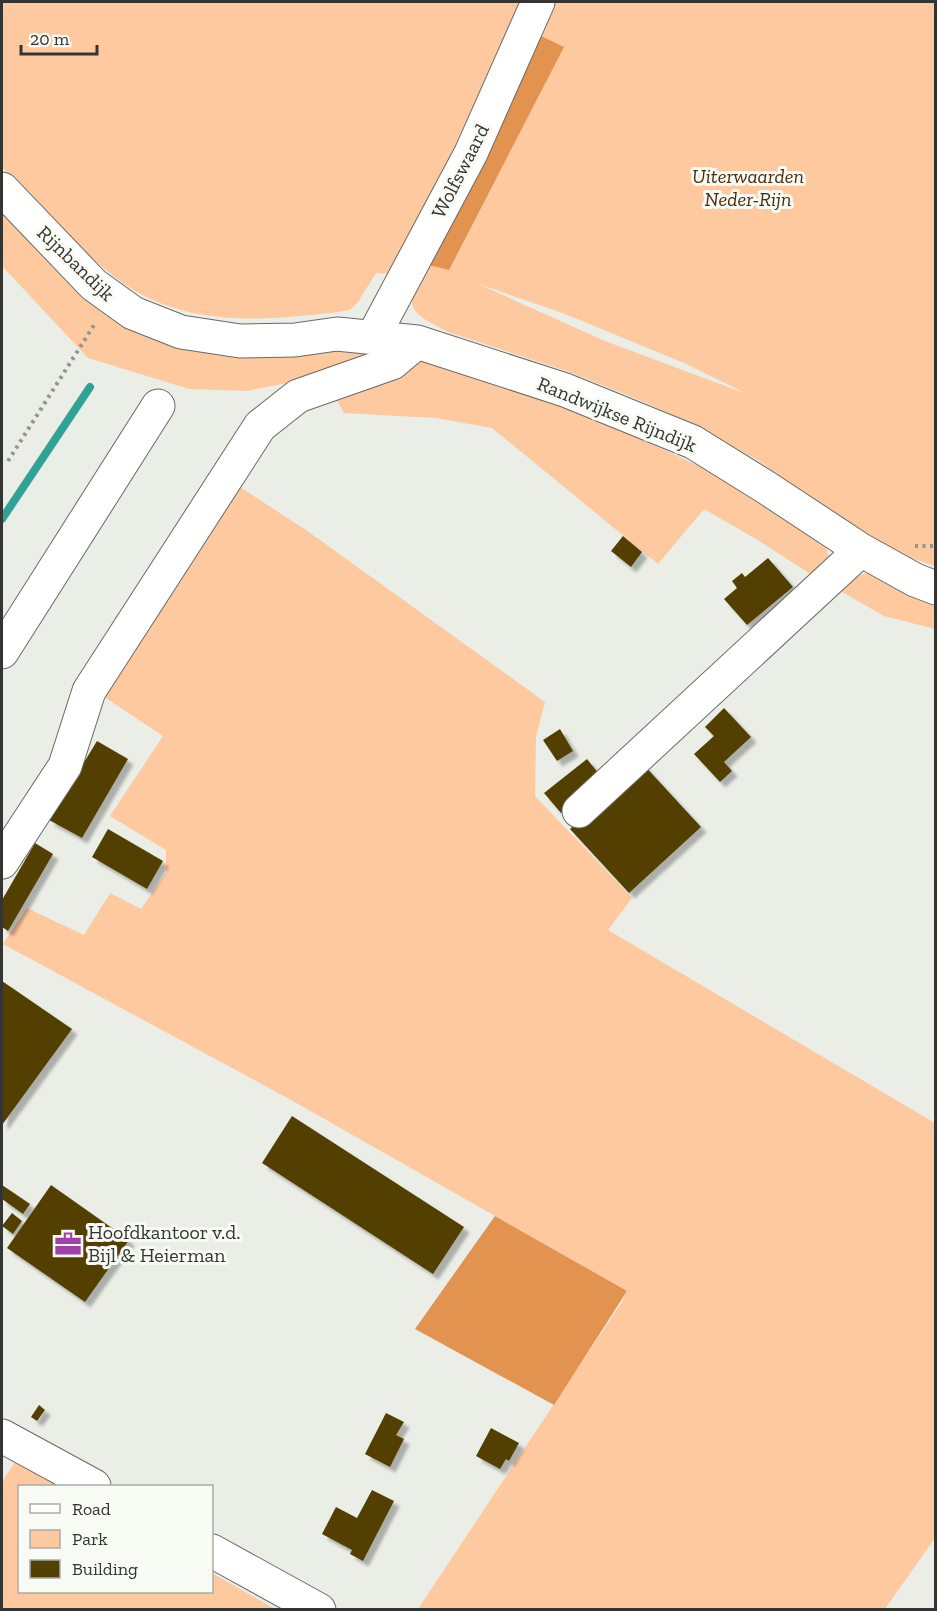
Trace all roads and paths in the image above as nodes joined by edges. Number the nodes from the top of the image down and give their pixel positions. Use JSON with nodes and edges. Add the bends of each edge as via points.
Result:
{"nodes":[{"id":1,"x":538,"y":2,"type":"edge"},
{"id":2,"x":2,"y":189,"type":"edge"},
{"id":3,"x":111,"y":298,"type":"junction"},
{"id":4,"x":373,"y":337,"type":"junction"},
{"id":5,"x":417,"y":342,"type":"junction"},
{"id":6,"x":158,"y":406,"type":"dead end"},
{"id":7,"x":8,"y":461,"type":"dead end"},
{"id":8,"x":861,"y":550,"type":"junction"},
{"id":9,"x":936,"y":588,"type":"edge"},
{"id":10,"x":2,"y":652,"type":"edge"},
{"id":11,"x":579,"y":811,"type":"dead end"},
{"id":12,"x":2,"y":862,"type":"edge"},
{"id":13,"x":2,"y":1436,"type":"edge"},
{"id":14,"x":92,"y":1485,"type":"edge"},
{"id":15,"x":213,"y":1552,"type":"edge"},
{"id":16,"x":319,"y":1610,"type":"edge"}],
"edges":[{"from":1,"to":4,"type":"street","name":"Wolfswaard","via":[[471,153]]},
{"from":2,"to":3,"type":"street","name":"Rijnbandijk"},
{"from":3,"to":4,"type":"street","name":"Rijnbandijk","via":[[134,313],[182,332],[240,341],[337,334]]},
{"from":3,"to":7,"type":"path"},
{"from":4,"to":5,"type":"street","name":"Randwijkse Rijndijk"},
{"from":5,"to":8,"type":"street","name":"Randwijkse Rijndijk","via":[[565,390],[693,442]]},
{"from":5,"to":12,"type":"street","via":[[392,363],[298,396],[260,426],[89,691],[65,766]]},
{"from":6,"to":10,"type":"street"},
{"from":8,"to":9,"type":"street","name":"Randwijkse Rijndijk"},
{"from":8,"to":11,"type":"street"},
{"from":13,"to":14,"type":"street"},
{"from":15,"to":16,"type":"street"}]}
